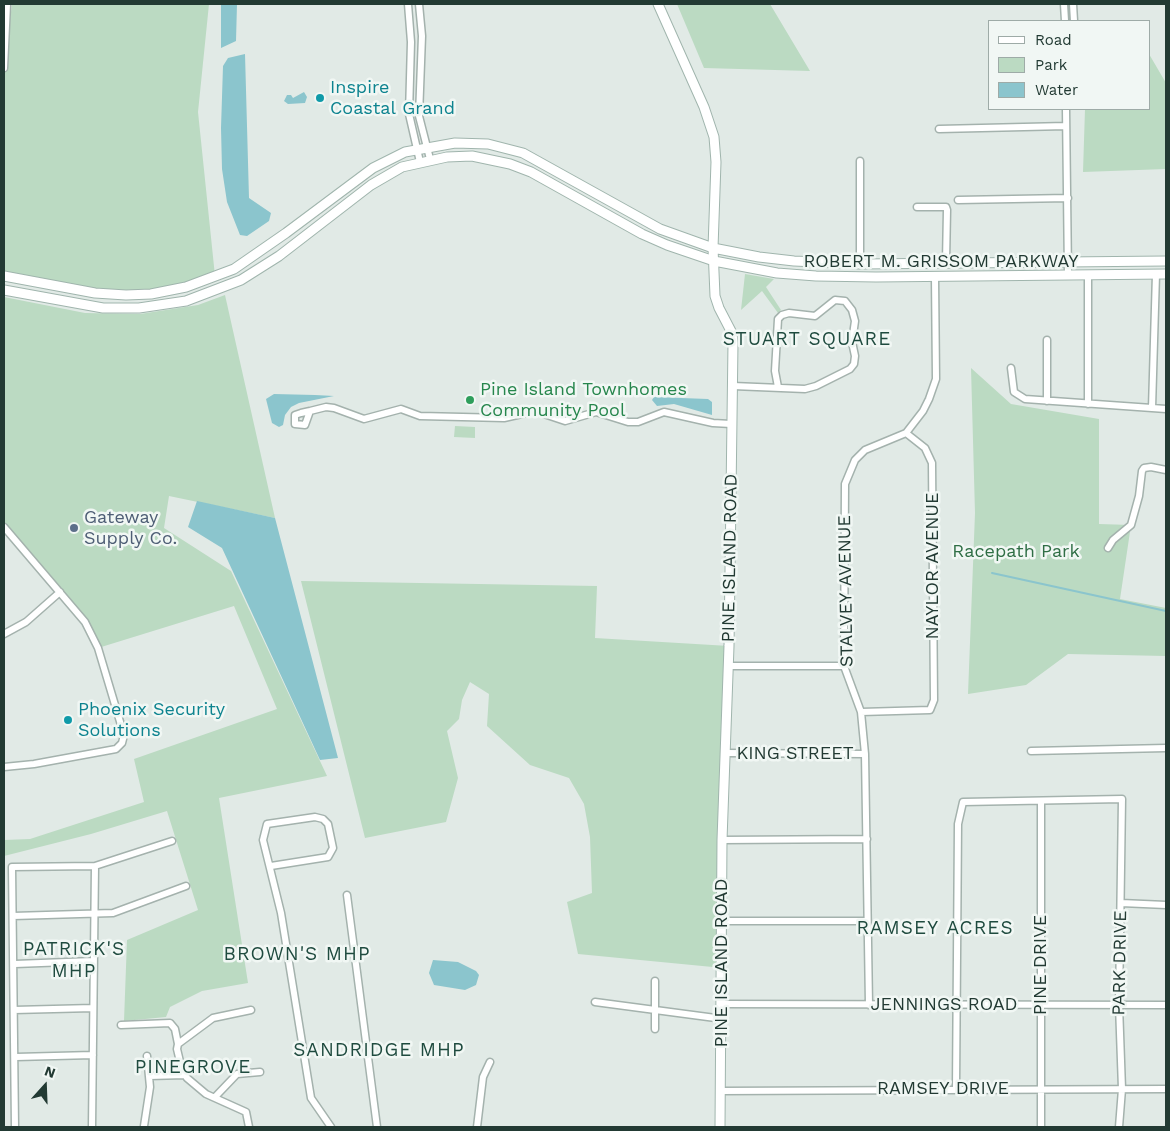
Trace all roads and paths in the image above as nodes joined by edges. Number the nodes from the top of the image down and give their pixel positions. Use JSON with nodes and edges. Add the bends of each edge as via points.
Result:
{"nodes":[{"id":1,"x":7,"y":4,"type":"edge"},
{"id":2,"x":408,"y":4,"type":"edge"},
{"id":3,"x":418,"y":4,"type":"edge"},
{"id":4,"x":658,"y":4,"type":"edge"},
{"id":5,"x":1064,"y":4,"type":"edge"},
{"id":6,"x":1073,"y":4,"type":"edge"},
{"id":7,"x":1065,"y":20,"type":"edge"},
{"id":8,"x":1074,"y":20,"type":"edge"},
{"id":9,"x":4,"y":68,"type":"edge"},
{"id":10,"x":421,"y":85,"type":"junction"},
{"id":11,"x":410,"y":86,"type":"junction"},
{"id":12,"x":1066,"y":110,"type":"edge"},
{"id":13,"x":1066,"y":126,"type":"junction"},
{"id":14,"x":939,"y":129,"type":"dead end"},
{"id":15,"x":427,"y":147,"type":"junction"},
{"id":16,"x":416,"y":150,"type":"junction"},
{"id":17,"x":430,"y":159,"type":"junction"},
{"id":18,"x":860,"y":161,"type":"dead end"},
{"id":19,"x":420,"y":162,"type":"junction"},
{"id":20,"x":1068,"y":198,"type":"junction"},
{"id":21,"x":958,"y":200,"type":"dead end"},
{"id":22,"x":917,"y":207,"type":"dead end"},
{"id":23,"x":713,"y":248,"type":"junction"},
{"id":24,"x":714,"y":261,"type":"junction"},
{"id":25,"x":1068,"y":261,"type":"junction"},
{"id":26,"x":1166,"y":261,"type":"edge"},
{"id":27,"x":820,"y":262,"type":"junction"},
{"id":28,"x":946,"y":262,"type":"junction"},
{"id":29,"x":860,"y":264,"type":"junction"},
{"id":30,"x":1156,"y":274,"type":"junction"},
{"id":31,"x":1166,"y":274,"type":"edge"},
{"id":32,"x":1068,"y":275,"type":"junction"},
{"id":33,"x":1088,"y":275,"type":"junction"},
{"id":34,"x":4,"y":276,"type":"edge"},
{"id":35,"x":816,"y":276,"type":"junction"},
{"id":36,"x":935,"y":276,"type":"junction"},
{"id":37,"x":4,"y":290,"type":"edge"},
{"id":38,"x":1047,"y":340,"type":"dead end"},
{"id":39,"x":1011,"y":368,"type":"dead end"},
{"id":40,"x":733,"y":386,"type":"junction"},
{"id":41,"x":778,"y":387,"type":"junction"},
{"id":42,"x":1047,"y":401,"type":"junction"},
{"id":43,"x":1088,"y":404,"type":"junction"},
{"id":44,"x":1152,"y":408,"type":"junction"},
{"id":45,"x":1166,"y":409,"type":"edge"},
{"id":46,"x":310,"y":411,"type":"dead end"},
{"id":47,"x":731,"y":424,"type":"junction"},
{"id":48,"x":906,"y":434,"type":"junction"},
{"id":49,"x":1166,"y":470,"type":"edge"},
{"id":50,"x":4,"y":527,"type":"edge"},
{"id":51,"x":1108,"y":548,"type":"dead end"},
{"id":52,"x":60,"y":592,"type":"junction"},
{"id":53,"x":4,"y":634,"type":"edge"},
{"id":54,"x":728,"y":666,"type":"junction"},
{"id":55,"x":844,"y":666,"type":"junction"},
{"id":56,"x":861,"y":712,"type":"junction"},
{"id":57,"x":1166,"y":748,"type":"edge"},
{"id":58,"x":1031,"y":751,"type":"dead end"},
{"id":59,"x":725,"y":753,"type":"junction"},
{"id":60,"x":865,"y":754,"type":"junction"},
{"id":61,"x":4,"y":767,"type":"edge"},
{"id":62,"x":1041,"y":802,"type":"junction"},
{"id":63,"x":722,"y":840,"type":"junction"},
{"id":64,"x":867,"y":840,"type":"junction"},
{"id":65,"x":172,"y":841,"type":"dead end"},
{"id":66,"x":95,"y":866,"type":"junction"},
{"id":67,"x":271,"y":866,"type":"junction"},
{"id":68,"x":186,"y":886,"type":"dead end"},
{"id":69,"x":347,"y":895,"type":"dead end"},
{"id":70,"x":1121,"y":903,"type":"junction"},
{"id":71,"x":1166,"y":905,"type":"edge"},
{"id":72,"x":95,"y":914,"type":"junction"},
{"id":73,"x":13,"y":916,"type":"junction"},
{"id":74,"x":722,"y":921,"type":"junction"},
{"id":75,"x":866,"y":921,"type":"junction"},
{"id":76,"x":93,"y":961,"type":"junction"},
{"id":77,"x":15,"y":964,"type":"junction"},
{"id":78,"x":655,"y":981,"type":"dead end"},
{"id":79,"x":596,"y":1002,"type":"dead end"},
{"id":80,"x":722,"y":1004,"type":"junction"},
{"id":81,"x":869,"y":1005,"type":"junction"},
{"id":82,"x":958,"y":1005,"type":"junction"},
{"id":83,"x":1040,"y":1005,"type":"junction"},
{"id":84,"x":1119,"y":1005,"type":"junction"},
{"id":85,"x":1166,"y":1005,"type":"edge"},
{"id":86,"x":93,"y":1008,"type":"junction"},
{"id":87,"x":14,"y":1010,"type":"junction"},
{"id":88,"x":251,"y":1010,"type":"dead end"},
{"id":89,"x":654,"y":1010,"type":"junction"},
{"id":90,"x":723,"y":1019,"type":"junction"},
{"id":91,"x":121,"y":1025,"type":"dead end"},
{"id":92,"x":655,"y":1029,"type":"dead end"},
{"id":93,"x":178,"y":1044,"type":"junction"},
{"id":94,"x":93,"y":1055,"type":"junction"},
{"id":95,"x":147,"y":1056,"type":"dead end"},
{"id":96,"x":16,"y":1057,"type":"junction"},
{"id":97,"x":490,"y":1062,"type":"dead end"},
{"id":98,"x":260,"y":1072,"type":"dead end"},
{"id":99,"x":185,"y":1075,"type":"junction"},
{"id":100,"x":149,"y":1076,"type":"junction"},
{"id":101,"x":956,"y":1088,"type":"junction"},
{"id":102,"x":1042,"y":1088,"type":"junction"},
{"id":103,"x":1122,"y":1089,"type":"junction"},
{"id":104,"x":1166,"y":1089,"type":"edge"},
{"id":105,"x":720,"y":1091,"type":"junction"},
{"id":106,"x":215,"y":1097,"type":"junction"},
{"id":107,"x":144,"y":1126,"type":"edge"},
{"id":108,"x":15,"y":1127,"type":"edge"},
{"id":109,"x":92,"y":1127,"type":"edge"},
{"id":110,"x":249,"y":1127,"type":"edge"},
{"id":111,"x":331,"y":1127,"type":"edge"},
{"id":112,"x":376,"y":1127,"type":"edge"},
{"id":113,"x":477,"y":1127,"type":"edge"},
{"id":114,"x":720,"y":1127,"type":"edge"},
{"id":115,"x":1041,"y":1127,"type":"edge"},
{"id":116,"x":1120,"y":1127,"type":"edge"}],
"edges":[{"from":1,"to":9,"type":"street"},
{"from":2,"to":11,"type":"street"},
{"from":3,"to":10,"type":"street","via":[[422,36]]},
{"from":4,"to":23,"type":"main road","name":"PINE ISLAND ROAD","via":[[714,137]]},
{"from":5,"to":7,"type":"street"},
{"from":6,"to":8,"type":"street"},
{"from":10,"to":11,"type":"street"},
{"from":10,"to":15,"type":"street","via":[[419,116]]},
{"from":11,"to":16,"type":"street","via":[[409,114]]},
{"from":12,"to":13,"type":"street"},
{"from":13,"to":14,"type":"street"},
{"from":13,"to":20,"type":"street"},
{"from":15,"to":16,"type":"main road","name":"ROBERT M. GRISSOM PARKWAY"},
{"from":15,"to":17,"type":"street"},
{"from":15,"to":23,"type":"main road","name":"ROBERT M. GRISSOM PARKWAY","via":[[455,143],[488,144],[523,153],[660,229]]},
{"from":16,"to":19,"type":"street"},
{"from":16,"to":34,"type":"main road","name":"ROBERT M. GRISSOM PARKWAY","via":[[373,168],[234,269],[186,287],[126,295],[95,293]]},
{"from":17,"to":19,"type":"main road","name":"ROBERT M. GRISSOM PARKWAY"},
{"from":17,"to":24,"type":"main road","name":"ROBERT M. GRISSOM PARKWAY","via":[[472,156],[510,164],[531,172],[642,234]]},
{"from":18,"to":29,"type":"street"},
{"from":19,"to":37,"type":"main road","name":"ROBERT M. GRISSOM PARKWAY","via":[[402,167],[370,186],[241,280],[186,301],[139,308],[103,308]]},
{"from":20,"to":21,"type":"street"},
{"from":20,"to":25,"type":"street"},
{"from":22,"to":28,"type":"street","via":[[946,207]]},
{"from":23,"to":24,"type":"main road","name":"PINE ISLAND ROAD"},
{"from":23,"to":27,"type":"main road","name":"ROBERT M. GRISSOM PARKWAY","via":[[759,257]]},
{"from":24,"to":35,"type":"main road","name":"ROBERT M. GRISSOM PARKWAY","via":[[777,273]]},
{"from":24,"to":40,"type":"main road","name":"PINE ISLAND ROAD","via":[[718,308],[732,333]]},
{"from":25,"to":26,"type":"main road","name":"ROBERT M. GRISSOM PARKWAY"},
{"from":25,"to":28,"type":"main road","name":"ROBERT M. GRISSOM PARKWAY"},
{"from":25,"to":32,"type":"street"},
{"from":27,"to":29,"type":"main road","name":"ROBERT M. GRISSOM PARKWAY"},
{"from":27,"to":35,"type":"main road","via":[[815,268]]},
{"from":28,"to":29,"type":"main road","name":"ROBERT M. GRISSOM PARKWAY"},
{"from":30,"to":31,"type":"main road","name":"ROBERT M. GRISSOM PARKWAY"},
{"from":30,"to":33,"type":"main road","name":"ROBERT M. GRISSOM PARKWAY"},
{"from":30,"to":44,"type":"street"},
{"from":32,"to":33,"type":"main road","name":"ROBERT M. GRISSOM PARKWAY"},
{"from":32,"to":36,"type":"main road","name":"ROBERT M. GRISSOM PARKWAY"},
{"from":33,"to":43,"type":"street"},
{"from":35,"to":36,"type":"main road","name":"ROBERT M. GRISSOM PARKWAY"},
{"from":36,"to":48,"type":"street","via":[[936,379],[923,411]]},
{"from":38,"to":42,"type":"street"},
{"from":39,"to":42,"type":"street","via":[[1016,395]]},
{"from":40,"to":41,"type":"street"},
{"from":40,"to":47,"type":"main road","name":"PINE ISLAND ROAD"},
{"from":41,"to":41,"type":"street","via":[[805,389],[816,386],[854,364],[856,356],[852,336],[855,321],[845,301],[835,300],[815,316],[788,313],[778,319],[775,371]]},
{"from":42,"to":43,"type":"street"},
{"from":43,"to":44,"type":"street"},
{"from":44,"to":45,"type":"street"},
{"from":46,"to":47,"type":"street","via":[[334,408],[364,420],[401,409],[420,416],[504,418],[535,411],[565,421],[596,412],[628,422],[638,422],[664,412],[713,424]]},
{"from":47,"to":54,"type":"main road","name":"PINE ISLAND ROAD"},
{"from":48,"to":55,"type":"street","name":"STALVEY AVENUE","via":[[865,450],[855,460],[845,484]]},
{"from":48,"to":56,"type":"street","name":"NAYLOR AVENUE","via":[[925,448],[932,463],[934,700],[930,710]]},
{"from":49,"to":51,"type":"street","via":[[1144,468],[1131,525]]},
{"from":50,"to":52,"type":"street"},
{"from":52,"to":53,"type":"street","via":[[26,622]]},
{"from":52,"to":61,"type":"street","via":[[85,622],[98,648],[124,735],[122,743],[116,749]]},
{"from":54,"to":55,"type":"street"},
{"from":54,"to":59,"type":"main road","name":"PINE ISLAND ROAD"},
{"from":55,"to":56,"type":"street","name":"STALVEY AVENUE"},
{"from":56,"to":60,"type":"street","name":"STALVEY AVENUE"},
{"from":57,"to":58,"type":"street"},
{"from":59,"to":60,"type":"street","name":"KING STREET"},
{"from":59,"to":63,"type":"main road","name":"PINE ISLAND ROAD"},
{"from":60,"to":64,"type":"street","name":"STALVEY AVENUE"},
{"from":62,"to":70,"type":"street","name":"PARK DRIVE","via":[[1122,799]]},
{"from":62,"to":82,"type":"street","via":[[963,802],[958,824]]},
{"from":62,"to":83,"type":"street","name":"PINE DRIVE"},
{"from":63,"to":64,"type":"street"},
{"from":63,"to":74,"type":"main road","name":"PINE ISLAND ROAD"},
{"from":64,"to":75,"type":"street","name":"STALVEY AVENUE"},
{"from":65,"to":66,"type":"street"},
{"from":66,"to":72,"type":"street"},
{"from":66,"to":73,"type":"street","via":[[12,868]]},
{"from":67,"to":67,"type":"street","via":[[263,840],[267,824],[315,816],[328,824],[333,848],[328,857]]},
{"from":67,"to":111,"type":"street","via":[[311,1098]]},
{"from":68,"to":72,"type":"street","via":[[113,913]]},
{"from":69,"to":112,"type":"street"},
{"from":70,"to":71,"type":"street"},
{"from":70,"to":84,"type":"street","name":"PARK DRIVE"},
{"from":72,"to":73,"type":"street"},
{"from":72,"to":76,"type":"street"},
{"from":73,"to":77,"type":"street"},
{"from":74,"to":75,"type":"street"},
{"from":74,"to":80,"type":"main road","name":"PINE ISLAND ROAD"},
{"from":75,"to":81,"type":"street","name":"STALVEY AVENUE"},
{"from":76,"to":77,"type":"street"},
{"from":76,"to":86,"type":"street"},
{"from":77,"to":87,"type":"street"},
{"from":78,"to":89,"type":"street"},
{"from":79,"to":89,"type":"street"},
{"from":80,"to":81,"type":"street","name":"JENNINGS ROAD"},
{"from":80,"to":90,"type":"main road","name":"PINE ISLAND ROAD"},
{"from":81,"to":82,"type":"street","name":"JENNINGS ROAD"},
{"from":82,"to":83,"type":"street","name":"JENNINGS ROAD"},
{"from":82,"to":101,"type":"street"},
{"from":83,"to":84,"type":"street","name":"JENNINGS ROAD"},
{"from":83,"to":102,"type":"street","name":"PINE DRIVE"},
{"from":84,"to":85,"type":"street","name":"JENNINGS ROAD"},
{"from":84,"to":103,"type":"street","name":"PARK DRIVE"},
{"from":86,"to":87,"type":"street"},
{"from":86,"to":94,"type":"street"},
{"from":87,"to":96,"type":"street"},
{"from":88,"to":93,"type":"street","via":[[213,1018]]},
{"from":89,"to":90,"type":"street"},
{"from":89,"to":92,"type":"street"},
{"from":90,"to":105,"type":"main road","name":"PINE ISLAND ROAD"},
{"from":91,"to":93,"type":"street","via":[[170,1023],[175,1028]]},
{"from":93,"to":99,"type":"street","via":[[179,1062]]},
{"from":94,"to":96,"type":"street"},
{"from":94,"to":109,"type":"street"},
{"from":95,"to":100,"type":"street"},
{"from":96,"to":108,"type":"street"},
{"from":97,"to":113,"type":"street","via":[[483,1078]]},
{"from":98,"to":106,"type":"street","via":[[237,1074]]},
{"from":99,"to":100,"type":"street"},
{"from":99,"to":106,"type":"street","via":[[196,1087]]},
{"from":100,"to":107,"type":"street"},
{"from":101,"to":102,"type":"street","name":"RAMSEY DRIVE"},
{"from":101,"to":105,"type":"street","name":"RAMSEY DRIVE"},
{"from":102,"to":103,"type":"street","name":"RAMSEY DRIVE"},
{"from":102,"to":115,"type":"street","name":"PINE DRIVE"},
{"from":103,"to":104,"type":"street","name":"RAMSEY DRIVE"},
{"from":103,"to":116,"type":"street","name":"PARK DRIVE"},
{"from":105,"to":114,"type":"main road","name":"PINE ISLAND ROAD"},
{"from":106,"to":110,"type":"street","via":[[246,1112]]}]}
